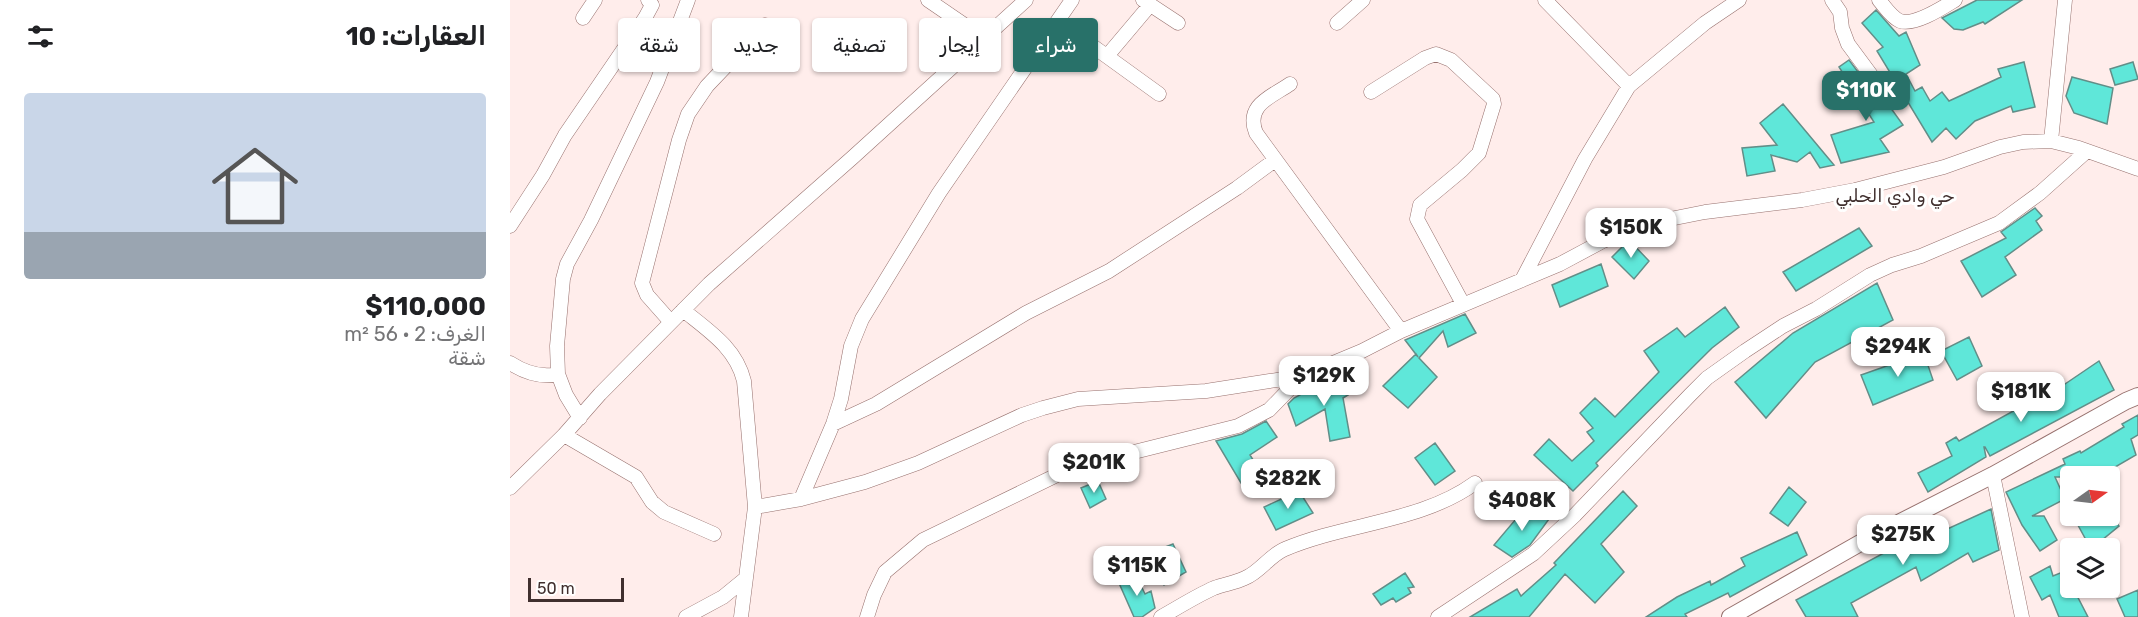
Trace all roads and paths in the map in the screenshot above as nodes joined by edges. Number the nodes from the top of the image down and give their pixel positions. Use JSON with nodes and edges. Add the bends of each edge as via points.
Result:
{"nodes":[{"id":1,"x":595,"y":0,"type":"edge"},
{"id":2,"x":648,"y":0,"type":"edge"},
{"id":3,"x":688,"y":0,"type":"edge"},
{"id":4,"x":928,"y":0,"type":"edge"},
{"id":5,"x":1026,"y":0,"type":"edge"},
{"id":6,"x":1072,"y":0,"type":"edge"},
{"id":7,"x":1363,"y":0,"type":"edge"},
{"id":8,"x":1545,"y":0,"type":"edge"},
{"id":9,"x":1739,"y":0,"type":"edge"},
{"id":10,"x":1832,"y":0,"type":"edge"},
{"id":11,"x":1879,"y":0,"type":"edge"},
{"id":12,"x":1954,"y":0,"type":"edge"},
{"id":13,"x":2065,"y":0,"type":"edge"},
{"id":14,"x":1146,"y":2,"type":"edge"},
{"id":15,"x":584,"y":18,"type":"dead end"},
{"id":16,"x":954,"y":18,"type":"edge"},
{"id":17,"x":1060,"y":18,"type":"edge"},
{"id":18,"x":1178,"y":23,"type":"dead end"},
{"id":19,"x":1337,"y":23,"type":"dead end"},
{"id":20,"x":1001,"y":24,"type":"edge"},
{"id":21,"x":1098,"y":50,"type":"edge"},
{"id":22,"x":1107,"y":56,"type":"junction"},
{"id":23,"x":720,"y":72,"type":"edge"},
{"id":24,"x":947,"y":72,"type":"edge"},
{"id":25,"x":1023,"y":72,"type":"edge"},
{"id":26,"x":1871,"y":75,"type":"dead end"},
{"id":27,"x":1290,"y":84,"type":"dead end"},
{"id":28,"x":1629,"y":86,"type":"junction"},
{"id":29,"x":1371,"y":92,"type":"dead end"},
{"id":30,"x":1159,"y":94,"type":"dead end"},
{"id":31,"x":2051,"y":141,"type":"junction"},
{"id":32,"x":2087,"y":151,"type":"junction"},
{"id":33,"x":1275,"y":160,"type":"junction"},
{"id":34,"x":2138,"y":169,"type":"edge"},
{"id":35,"x":510,"y":226,"type":"edge"},
{"id":36,"x":1522,"y":280,"type":"junction"},
{"id":37,"x":1463,"y":304,"type":"junction"},
{"id":38,"x":683,"y":310,"type":"junction"},
{"id":39,"x":670,"y":321,"type":"junction"},
{"id":40,"x":1401,"y":331,"type":"junction"},
{"id":41,"x":510,"y":363,"type":"edge"},
{"id":42,"x":558,"y":374,"type":"junction"},
{"id":43,"x":1302,"y":376,"type":"junction"},
{"id":44,"x":2138,"y":396,"type":"edge"},
{"id":45,"x":580,"y":418,"type":"junction"},
{"id":46,"x":833,"y":424,"type":"junction"},
{"id":47,"x":564,"y":435,"type":"junction"},
{"id":48,"x":1993,"y":475,"type":"junction"},
{"id":49,"x":1475,"y":483,"type":"dead end"},
{"id":50,"x":510,"y":488,"type":"edge"},
{"id":51,"x":801,"y":499,"type":"junction"},
{"id":52,"x":755,"y":507,"type":"junction"},
{"id":53,"x":714,"y":534,"type":"dead end"},
{"id":54,"x":745,"y":579,"type":"junction"},
{"id":55,"x":686,"y":617,"type":"edge"},
{"id":56,"x":741,"y":617,"type":"edge"},
{"id":57,"x":867,"y":617,"type":"edge"},
{"id":58,"x":1161,"y":617,"type":"edge"},
{"id":59,"x":1438,"y":617,"type":"edge"},
{"id":60,"x":1730,"y":617,"type":"edge"},
{"id":61,"x":2022,"y":617,"type":"edge"}],
"edges":[{"from":1,"to":15,"type":"street"},
{"from":2,"to":35,"type":"street","via":[[652,5],[645,18],[565,135]]},
{"from":3,"to":42,"type":"street","via":[[645,108],[567,264],[561,292]]},
{"from":4,"to":16,"type":"street"},
{"from":5,"to":20,"type":"street"},
{"from":6,"to":17,"type":"street"},
{"from":7,"to":19,"type":"street"},
{"from":8,"to":28,"type":"street"},
{"from":9,"to":28,"type":"street"},
{"from":10,"to":26,"type":"street","via":[[1840,12],[1848,44]]},
{"from":11,"to":12,"type":"street","via":[[1894,17],[1907,22]]},
{"from":13,"to":31,"type":"street"},
{"from":14,"to":18,"type":"street"},
{"from":14,"to":22,"type":"street"},
{"from":21,"to":22,"type":"street"},
{"from":22,"to":30,"type":"street"},
{"from":23,"to":39,"type":"street","via":[[695,101],[679,140],[642,283],[646,295]]},
{"from":24,"to":38,"type":"street"},
{"from":25,"to":46,"type":"street","via":[[939,194],[862,319],[854,335]]},
{"from":27,"to":33,"type":"street","via":[[1254,112],[1252,123],[1256,133]]},
{"from":28,"to":36,"type":"street","via":[[1585,159]]},
{"from":29,"to":37,"type":"street","via":[[1436,54],[1450,60],[1493,99],[1479,153],[1420,205],[1417,212],[1417,219]]},
{"from":31,"to":32,"type":"street"},
{"from":31,"to":36,"type":"street","via":[[2000,147],[1856,189],[1640,225]]},
{"from":32,"to":34,"type":"street"},
{"from":32,"to":59,"type":"street","via":[[1999,223],[1870,275],[1783,326],[1707,378],[1533,554]]},
{"from":33,"to":40,"type":"street"},
{"from":33,"to":46,"type":"street","via":[[1109,270],[1026,313],[876,404]]},
{"from":36,"to":37,"type":"street"},
{"from":37,"to":40,"type":"street"},
{"from":38,"to":39,"type":"street"},
{"from":38,"to":52,"type":"street","via":[[728,348],[742,372]]},
{"from":39,"to":45,"type":"street"},
{"from":40,"to":43,"type":"street"},
{"from":41,"to":42,"type":"street","via":[[528,373]]},
{"from":42,"to":45,"type":"street"},
{"from":43,"to":51,"type":"street","via":[[1206,391],[1094,397],[1060,403],[1012,419],[918,463]]},
{"from":43,"to":57,"type":"street","via":[[1269,410],[1238,426],[1082,465],[923,540],[885,572]]},
{"from":44,"to":48,"type":"main road"},
{"from":45,"to":47,"type":"street"},
{"from":46,"to":51,"type":"street"},
{"from":47,"to":50,"type":"street"},
{"from":47,"to":53,"type":"street","via":[[636,477],[652,502],[664,512]]},
{"from":48,"to":60,"type":"main road","via":[[1869,538]]},
{"from":48,"to":61,"type":"street"},
{"from":49,"to":58,"type":"street","via":[[1438,503],[1283,550],[1246,578],[1215,588]]},
{"from":51,"to":52,"type":"street"},
{"from":52,"to":54,"type":"street"},
{"from":54,"to":55,"type":"street","via":[[723,597]]},
{"from":54,"to":56,"type":"street"}]}
